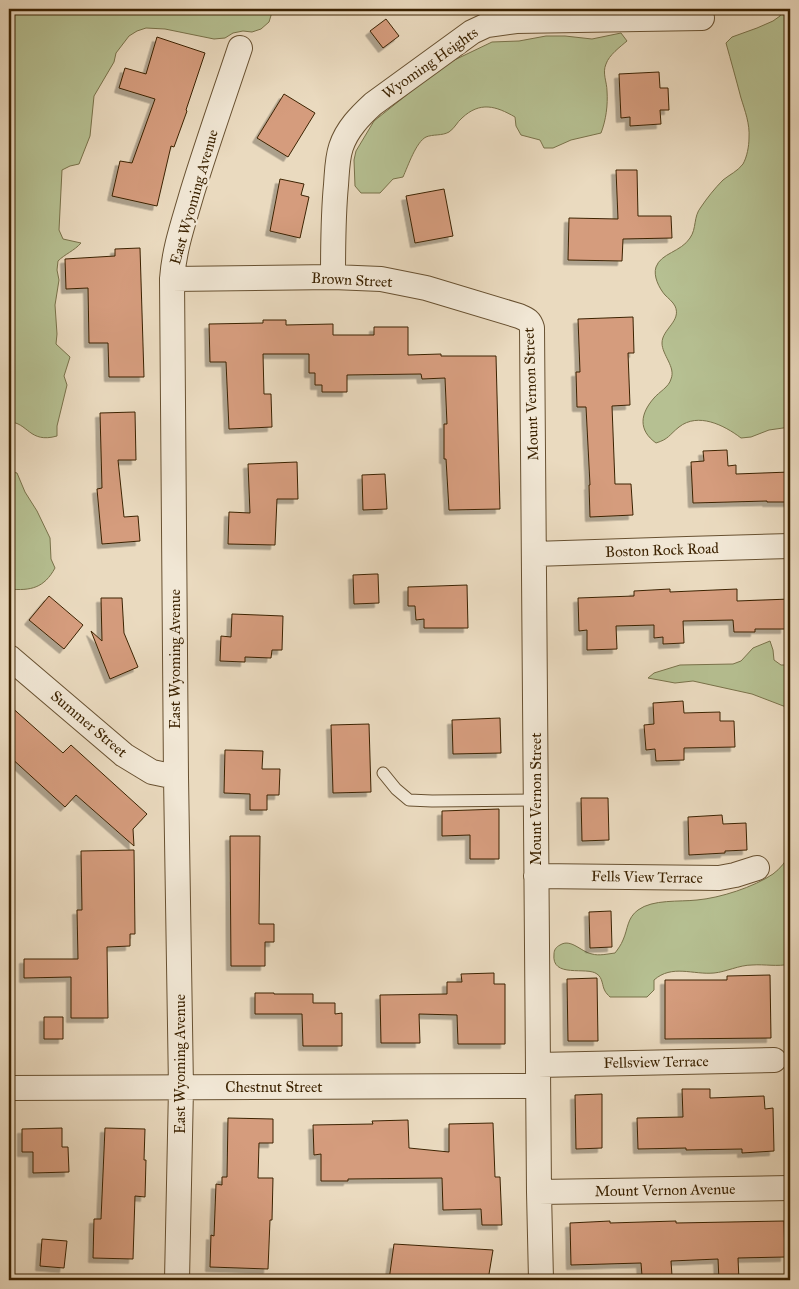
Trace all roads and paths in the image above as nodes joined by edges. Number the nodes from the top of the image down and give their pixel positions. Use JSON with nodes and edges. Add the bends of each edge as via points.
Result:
{"nodes":[{"id":1,"x":702,"y":18,"type":"dead end"},
{"id":2,"x":240,"y":48,"type":"dead end"},
{"id":3,"x":333,"y":278,"type":"junction"},
{"id":4,"x":172,"y":279,"type":"junction"},
{"id":5,"x":528,"y":319,"type":"joint"},
{"id":6,"x":790,"y":546,"type":"edge"},
{"id":7,"x":534,"y":554,"type":"junction"},
{"id":8,"x":9,"y":657,"type":"edge"},
{"id":9,"x":383,"y":773,"type":"dead end"},
{"id":10,"x":176,"y":777,"type":"junction"},
{"id":11,"x":536,"y":800,"type":"junction"},
{"id":12,"x":757,"y":868,"type":"dead end"},
{"id":13,"x":536,"y":876,"type":"junction"},
{"id":14,"x":774,"y":1060,"type":"dead end"},
{"id":15,"x":538,"y":1075,"type":"junction"},
{"id":16,"x":9,"y":1088,"type":"edge"},
{"id":17,"x":180,"y":1088,"type":"junction"},
{"id":18,"x":790,"y":1188,"type":"edge"},
{"id":19,"x":539,"y":1192,"type":"junction"},
{"id":20,"x":176,"y":1280,"type":"edge"},
{"id":21,"x":542,"y":1280,"type":"edge"}],
"edges":[{"from":1,"to":3,"type":"street","name":"Wyoming Heights","via":[[516,21],[487,25],[472,32],[373,104],[350,129],[342,146],[334,197]]},
{"from":2,"to":4,"type":"street","name":"East Wyoming Avenue","via":[[178,240]]},
{"from":3,"to":4,"type":"street","name":"Brown Street"},
{"from":3,"to":5,"type":"street","name":"Brown Street","via":[[404,283]]},
{"from":4,"to":10,"type":"street","name":"East Wyoming Avenue"},
{"from":5,"to":7,"type":"street","name":"Mount Vernon Street","via":[[532,328]]},
{"from":6,"to":7,"type":"street","name":"Boston Rock Road"},
{"from":7,"to":11,"type":"street","name":"Mount Vernon Street"},
{"from":8,"to":10,"type":"street","name":"Summer Street","via":[[124,755],[152,772]]},
{"from":9,"to":11,"type":"lane","via":[[409,800]]},
{"from":10,"to":17,"type":"street","name":"East Wyoming Avenue"},
{"from":11,"to":13,"type":"street","name":"Mount Vernon Street"},
{"from":12,"to":13,"type":"street","name":"Fells View Terrace","via":[[719,878]]},
{"from":13,"to":15,"type":"street","name":"Mount Vernon Street"},
{"from":14,"to":15,"type":"street","name":"Fellsview Terrace"},
{"from":15,"to":17,"type":"street","name":"Chestnut Street"},
{"from":15,"to":19,"type":"street","name":"Mount Vernon Street"},
{"from":16,"to":17,"type":"street","name":"Chestnut Street"},
{"from":17,"to":20,"type":"street","name":"East Wyoming Avenue"},
{"from":18,"to":19,"type":"street","name":"Mount Vernon Avenue"},
{"from":19,"to":21,"type":"street","name":"Mount Vernon Street"}]}
